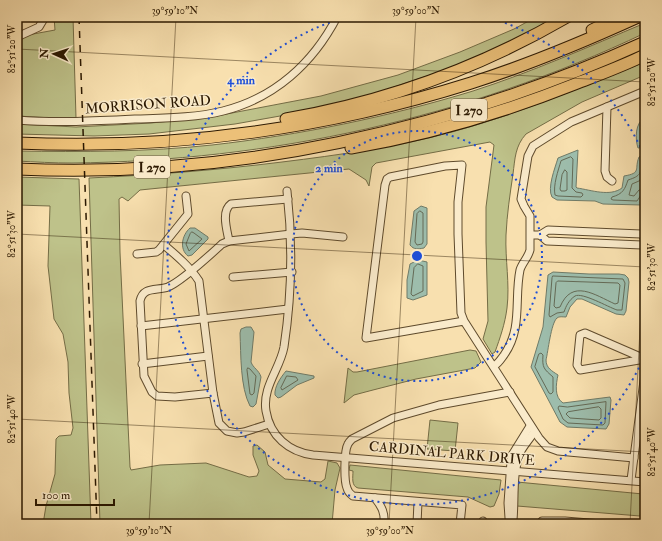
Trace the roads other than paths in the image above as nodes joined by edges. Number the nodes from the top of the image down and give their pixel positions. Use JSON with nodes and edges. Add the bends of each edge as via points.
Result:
{"nodes":[{"id":1,"x":45,"y":17,"type":"edge"},
{"id":2,"x":337,"y":17,"type":"edge"},
{"id":3,"x":568,"y":17,"type":"edge"},
{"id":4,"x":619,"y":17,"type":"edge"},
{"id":5,"x":638,"y":17,"type":"edge"},
{"id":6,"x":17,"y":37,"type":"edge"},
{"id":7,"x":645,"y":42,"type":"edge"},
{"id":8,"x":645,"y":56,"type":"edge"},
{"id":9,"x":494,"y":75,"type":"junction"},
{"id":10,"x":645,"y":91,"type":"edge"},
{"id":11,"x":608,"y":107,"type":"junction"},
{"id":12,"x":17,"y":120,"type":"edge"},
{"id":13,"x":207,"y":137,"type":"junction"},
{"id":14,"x":17,"y":143,"type":"edge"},
{"id":15,"x":286,"y":153,"type":"junction"},
{"id":16,"x":17,"y":169,"type":"edge"},
{"id":17,"x":612,"y":180,"type":"dead end"},
{"id":18,"x":186,"y":196,"type":"dead end"},
{"id":19,"x":292,"y":234,"type":"junction"},
{"id":20,"x":531,"y":235,"type":"junction"},
{"id":21,"x":540,"y":235,"type":"junction"},
{"id":22,"x":343,"y":237,"type":"dead end"},
{"id":23,"x":645,"y":238,"type":"edge"},
{"id":24,"x":229,"y":241,"type":"junction"},
{"id":25,"x":645,"y":241,"type":"edge"},
{"id":26,"x":164,"y":245,"type":"junction"},
{"id":27,"x":137,"y":254,"type":"dead end"},
{"id":28,"x":191,"y":270,"type":"junction"},
{"id":29,"x":292,"y":272,"type":"junction"},
{"id":30,"x":233,"y":277,"type":"dead end"},
{"id":31,"x":288,"y":309,"type":"junction"},
{"id":32,"x":203,"y":318,"type":"junction"},
{"id":33,"x":464,"y":321,"type":"junction"},
{"id":34,"x":141,"y":326,"type":"junction"},
{"id":35,"x":208,"y":356,"type":"junction"},
{"id":36,"x":645,"y":359,"type":"edge"},
{"id":37,"x":142,"y":364,"type":"junction"},
{"id":38,"x":494,"y":366,"type":"junction"},
{"id":39,"x":645,"y":373,"type":"edge"},
{"id":40,"x":510,"y":392,"type":"junction"},
{"id":41,"x":213,"y":393,"type":"junction"},
{"id":42,"x":269,"y":424,"type":"junction"},
{"id":43,"x":534,"y":432,"type":"junction"},
{"id":44,"x":346,"y":457,"type":"junction"},
{"id":45,"x":634,"y":458,"type":"junction"},
{"id":46,"x":513,"y":471,"type":"junction"},
{"id":47,"x":631,"y":480,"type":"junction"},
{"id":48,"x":645,"y":482,"type":"edge"},
{"id":49,"x":375,"y":498,"type":"junction"},
{"id":50,"x":418,"y":502,"type":"junction"},
{"id":51,"x":541,"y":522,"type":"edge"},
{"id":52,"x":569,"y":523,"type":"edge"},
{"id":53,"x":384,"y":524,"type":"edge"},
{"id":54,"x":417,"y":524,"type":"edge"},
{"id":55,"x":460,"y":524,"type":"edge"},
{"id":56,"x":512,"y":524,"type":"edge"},
{"id":57,"x":600,"y":524,"type":"edge"}],
"edges":[{"from":1,"to":6,"type":"street","via":[[39,27]]},
{"from":2,"to":12,"type":"street","name":"MORRISON ROAD","via":[[321,45],[293,75],[273,90],[235,108],[202,115],[157,118],[64,122]]},
{"from":3,"to":13,"type":"highway","via":[[496,54],[431,80],[344,107],[228,130]]},
{"from":4,"to":9,"type":"highway"},
{"from":5,"to":9,"type":"highway","number":"I 270"},
{"from":7,"to":15,"type":"highway","number":"I 270","via":[[554,80],[469,110],[411,126]]},
{"from":8,"to":15,"type":"highway","via":[[529,102],[429,132],[329,151]]},
{"from":9,"to":13,"type":"highway","number":"I 270","via":[[375,110],[272,129]]},
{"from":10,"to":11,"type":"street"},
{"from":11,"to":17,"type":"street","via":[[605,171],[607,177]]},
{"from":11,"to":20,"type":"street","via":[[571,122],[533,146],[522,193],[522,203],[530,216]]},
{"from":13,"to":14,"type":"highway","number":"I 270","via":[[136,143]]},
{"from":15,"to":16,"type":"highway","number":"I 270","via":[[136,168]]},
{"from":18,"to":26,"type":"street","via":[[188,214]]},
{"from":19,"to":22,"type":"street"},
{"from":19,"to":24,"type":"street"},
{"from":19,"to":24,"type":"street","via":[[287,195],[231,204],[225,213]]},
{"from":19,"to":29,"type":"street"},
{"from":20,"to":21,"type":"street"},
{"from":20,"to":38,"type":"street","via":[[529,256],[521,268],[519,277],[518,319],[515,331],[508,349]]},
{"from":21,"to":23,"type":"street","via":[[548,230],[641,234]]},
{"from":21,"to":25,"type":"street","via":[[547,241],[642,245]]},
{"from":24,"to":28,"type":"street"},
{"from":26,"to":27,"type":"street","via":[[156,252]]},
{"from":26,"to":28,"type":"street"},
{"from":28,"to":32,"type":"street","via":[[199,282]]},
{"from":28,"to":34,"type":"street","via":[[168,287],[144,292],[140,301]]},
{"from":29,"to":30,"type":"street"},
{"from":29,"to":31,"type":"street"},
{"from":31,"to":32,"type":"street"},
{"from":31,"to":42,"type":"street","via":[[282,356],[266,394],[265,406]]},
{"from":32,"to":34,"type":"street"},
{"from":32,"to":35,"type":"street"},
{"from":33,"to":33,"type":"street","via":[[461,313],[458,234],[462,165],[394,175],[387,179],[385,185],[366,338]]},
{"from":33,"to":38,"type":"street"},
{"from":34,"to":37,"type":"street"},
{"from":35,"to":37,"type":"street"},
{"from":35,"to":41,"type":"street"},
{"from":36,"to":36,"type":"street","via":[[580,370],[577,365],[580,335],[585,333]]},
{"from":37,"to":41,"type":"street","via":[[144,376],[152,392],[157,396],[175,398]]},
{"from":38,"to":40,"type":"street"},
{"from":39,"to":45,"type":"street"},
{"from":40,"to":43,"type":"street"},
{"from":40,"to":44,"type":"street","via":[[439,405],[393,418],[352,439],[348,443]]},
{"from":41,"to":42,"type":"street","via":[[217,419],[221,427],[227,431],[244,432]]},
{"from":42,"to":44,"type":"street","name":"CARDINAL PARK DRIVE","via":[[278,438],[297,451],[313,455]]},
{"from":43,"to":45,"type":"street","via":[[547,447],[558,451]]},
{"from":43,"to":46,"type":"street","via":[[512,455]]},
{"from":44,"to":46,"type":"street","name":"CARDINAL PARK DRIVE"},
{"from":44,"to":49,"type":"street","via":[[348,491],[353,496]]},
{"from":45,"to":47,"type":"street"},
{"from":46,"to":47,"type":"street","name":"CARDINAL PARK DRIVE"},
{"from":46,"to":56,"type":"street","via":[[508,503]]},
{"from":47,"to":48,"type":"street","name":"CARDINAL PARK DRIVE"},
{"from":49,"to":50,"type":"street"},
{"from":49,"to":53,"type":"street","via":[[385,514]]},
{"from":50,"to":54,"type":"street"},
{"from":50,"to":55,"type":"street","via":[[462,505]]},
{"from":51,"to":52,"type":"street"},
{"from":52,"to":57,"type":"street"}]}
